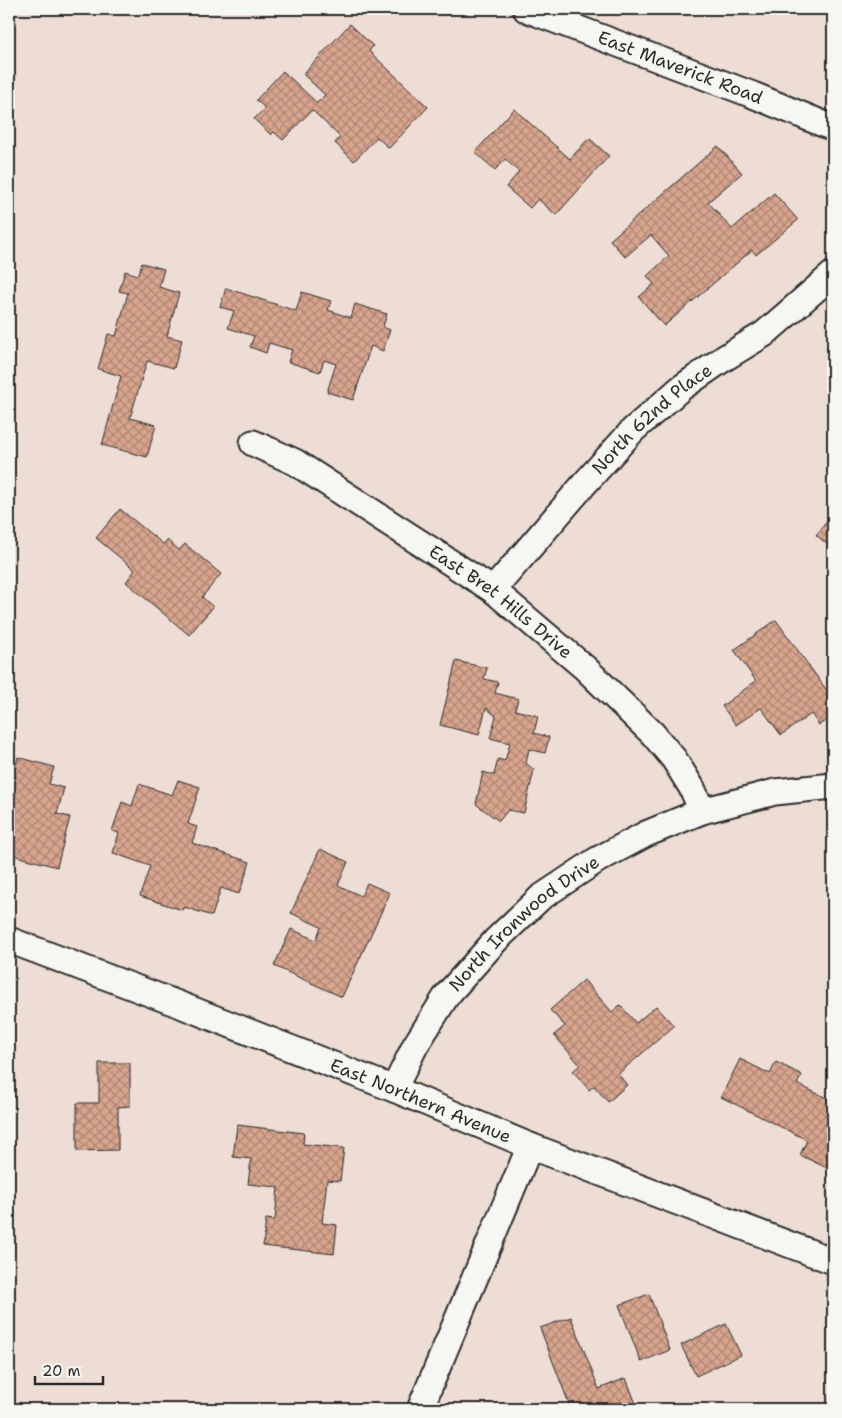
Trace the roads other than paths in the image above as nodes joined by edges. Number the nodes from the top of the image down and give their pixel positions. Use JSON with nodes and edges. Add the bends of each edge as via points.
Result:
{"nodes":[{"id":1,"x":526,"y":9,"type":"edge"},
{"id":2,"x":833,"y":128,"type":"edge"},
{"id":3,"x":833,"y":274,"type":"edge"},
{"id":4,"x":253,"y":443,"type":"dead end"},
{"id":5,"x":493,"y":590,"type":"junction"},
{"id":6,"x":833,"y":786,"type":"edge"},
{"id":7,"x":702,"y":811,"type":"junction"},
{"id":8,"x":9,"y":940,"type":"edge"},
{"id":9,"x":394,"y":1089,"type":"junction"},
{"id":10,"x":530,"y":1146,"type":"junction"},
{"id":11,"x":833,"y":1261,"type":"edge"},
{"id":12,"x":420,"y":1409,"type":"edge"}],
"edges":[{"from":1,"to":2,"type":"street","name":"East Maverick Road"},
{"from":3,"to":5,"type":"street","name":"North 62nd Place","via":[[764,334],[681,388],[633,430]]},
{"from":4,"to":5,"type":"street","name":"East Bret Hills Drive","via":[[295,462]]},
{"from":5,"to":7,"type":"street","name":"East Bret Hills Drive","via":[[585,668],[653,734],[674,759]]},
{"from":6,"to":7,"type":"street","name":"North Ironwood Drive","via":[[775,792]]},
{"from":7,"to":9,"type":"street","name":"North Ironwood Drive","via":[[646,834],[597,860],[540,898],[496,940],[447,995],[414,1046]]},
{"from":8,"to":9,"type":"street","name":"East Northern Avenue"},
{"from":9,"to":10,"type":"street","name":"East Northern Avenue"},
{"from":10,"to":11,"type":"street","name":"East Northern Avenue"},
{"from":10,"to":12,"type":"street"}]}
